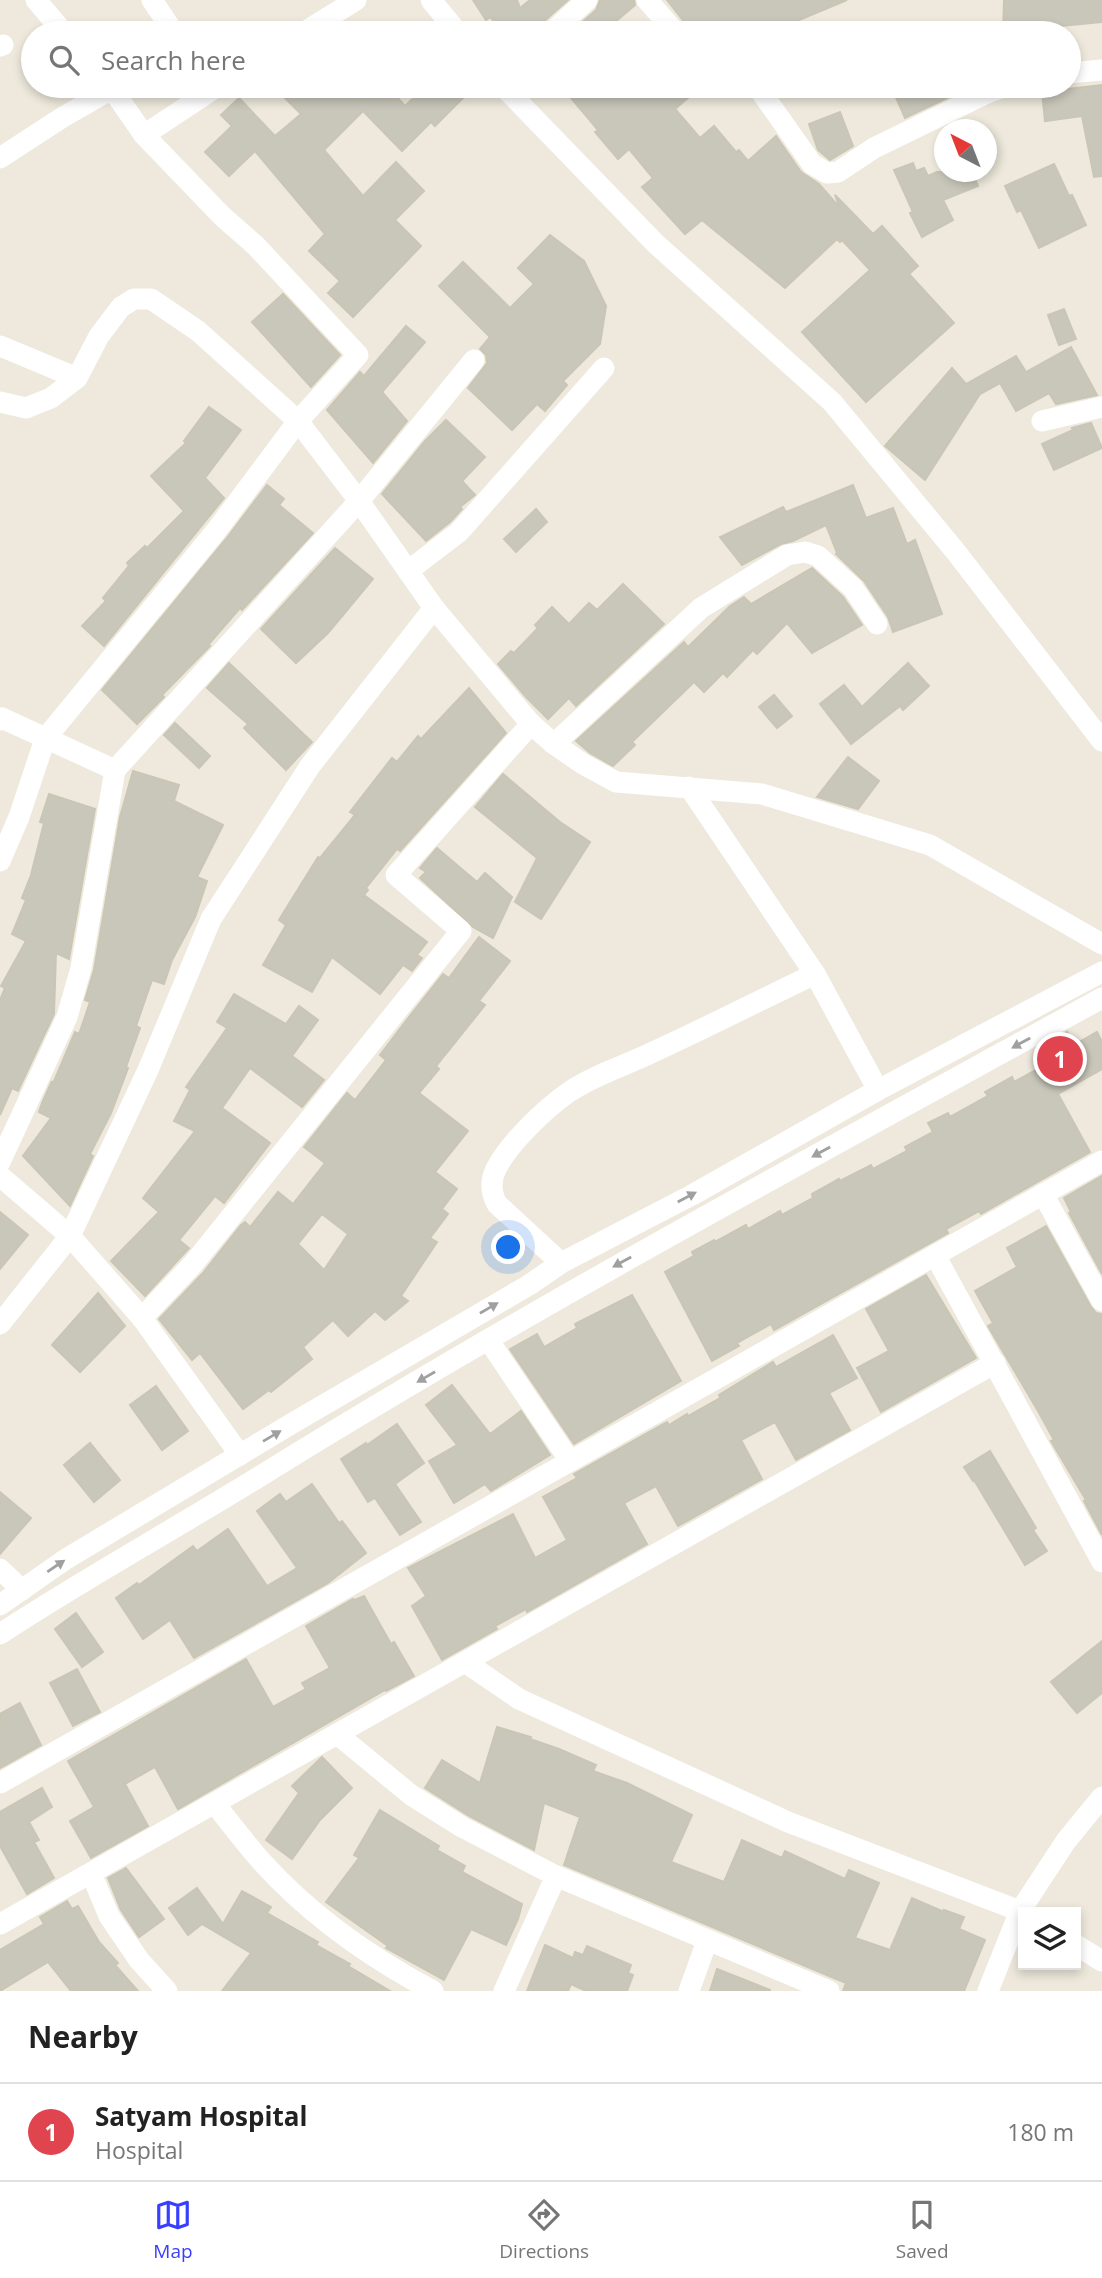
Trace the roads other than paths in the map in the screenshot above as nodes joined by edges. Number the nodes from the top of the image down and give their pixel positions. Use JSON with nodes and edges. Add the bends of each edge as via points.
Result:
{"nodes":[{"id":1,"x":36,"y":0,"type":"edge"},
{"id":2,"x":152,"y":0,"type":"edge"},
{"id":3,"x":356,"y":0,"type":"edge"},
{"id":4,"x":431,"y":0,"type":"edge"},
{"id":5,"x":587,"y":0,"type":"edge"},
{"id":6,"x":647,"y":0,"type":"edge"},
{"id":7,"x":322,"y":9,"type":"edge"},
{"id":8,"x":54,"y":21,"type":"edge"},
{"id":9,"x":166,"y":21,"type":"edge"},
{"id":10,"x":448,"y":21,"type":"edge"},
{"id":11,"x":564,"y":21,"type":"edge"},
{"id":12,"x":665,"y":21,"type":"edge"},
{"id":13,"x":1102,"y":70,"type":"edge"},
{"id":14,"x":1081,"y":72,"type":"edge"},
{"id":15,"x":93,"y":98,"type":"edge"},
{"id":16,"x":119,"y":98,"type":"edge"},
{"id":17,"x":197,"y":98,"type":"edge"},
{"id":18,"x":515,"y":98,"type":"edge"},
{"id":19,"x":765,"y":98,"type":"edge"},
{"id":20,"x":977,"y":98,"type":"edge"},
{"id":21,"x":144,"y":135,"type":"junction"},
{"id":22,"x":0,"y":158,"type":"edge"},
{"id":23,"x":0,"y":346,"type":"edge"},
{"id":24,"x":474,"y":360,"type":"dead end"},
{"id":25,"x":604,"y":368,"type":"dead end"},
{"id":26,"x":77,"y":377,"type":"junction"},
{"id":27,"x":0,"y":402,"type":"edge"},
{"id":28,"x":1102,"y":407,"type":"edge"},
{"id":29,"x":298,"y":421,"type":"junction"},
{"id":30,"x":1042,"y":421,"type":"dead end"},
{"id":31,"x":359,"y":501,"type":"junction"},
{"id":32,"x":408,"y":571,"type":"junction"},
{"id":33,"x":434,"y":608,"type":"junction"},
{"id":34,"x":877,"y":624,"type":"dead end"},
{"id":35,"x":0,"y":720,"type":"edge"},
{"id":36,"x":531,"y":724,"type":"junction"},
{"id":37,"x":44,"y":739,"type":"junction"},
{"id":38,"x":1102,"y":741,"type":"edge"},
{"id":39,"x":554,"y":744,"type":"junction"},
{"id":40,"x":115,"y":770,"type":"junction"},
{"id":41,"x":689,"y":787,"type":"junction"},
{"id":42,"x":0,"y":861,"type":"edge"},
{"id":43,"x":1102,"y":944,"type":"edge"},
{"id":44,"x":1102,"y":972,"type":"edge"},
{"id":45,"x":815,"y":974,"type":"junction"},
{"id":46,"x":1102,"y":998,"type":"edge"},
{"id":47,"x":878,"y":1090,"type":"junction"},
{"id":48,"x":1102,"y":1161,"type":"edge"},
{"id":49,"x":0,"y":1162,"type":"edge"},
{"id":50,"x":0,"y":1176,"type":"edge"},
{"id":51,"x":1043,"y":1194,"type":"junction"},
{"id":52,"x":74,"y":1240,"type":"junction"},
{"id":53,"x":935,"y":1255,"type":"junction"},
{"id":54,"x":561,"y":1263,"type":"junction"},
{"id":55,"x":1102,"y":1301,"type":"edge"},
{"id":56,"x":142,"y":1318,"type":"junction"},
{"id":57,"x":0,"y":1324,"type":"edge"},
{"id":58,"x":489,"y":1341,"type":"junction"},
{"id":59,"x":995,"y":1363,"type":"junction"},
{"id":60,"x":299,"y":1420,"type":"junction"},
{"id":61,"x":312,"y":1443,"type":"junction"},
{"id":62,"x":240,"y":1455,"type":"junction"},
{"id":63,"x":570,"y":1461,"type":"junction"},
{"id":64,"x":1102,"y":1562,"type":"edge"},
{"id":65,"x":0,"y":1569,"type":"edge"},
{"id":66,"x":22,"y":1590,"type":"junction"},
{"id":67,"x":0,"y":1605,"type":"edge"},
{"id":68,"x":0,"y":1634,"type":"edge"},
{"id":69,"x":465,"y":1662,"type":"junction"},
{"id":70,"x":337,"y":1734,"type":"junction"},
{"id":71,"x":0,"y":1783,"type":"edge"},
{"id":72,"x":1102,"y":1797,"type":"edge"},
{"id":73,"x":215,"y":1804,"type":"junction"},
{"id":74,"x":91,"y":1873,"type":"junction"},
{"id":75,"x":556,"y":1876,"type":"junction"},
{"id":76,"x":1025,"y":1907,"type":"edge"},
{"id":77,"x":1018,"y":1910,"type":"edge"},
{"id":78,"x":1018,"y":1921,"type":"edge"},
{"id":79,"x":0,"y":1924,"type":"edge"},
{"id":80,"x":707,"y":1941,"type":"junction"},
{"id":81,"x":1081,"y":1948,"type":"edge"},
{"id":82,"x":1102,"y":1961,"type":"edge"},
{"id":83,"x":167,"y":1991,"type":"edge"},
{"id":84,"x":433,"y":1991,"type":"edge"},
{"id":85,"x":504,"y":1991,"type":"edge"},
{"id":86,"x":689,"y":1991,"type":"edge"},
{"id":87,"x":829,"y":1991,"type":"edge"},
{"id":88,"x":988,"y":1991,"type":"edge"}],
"edges":[{"from":1,"to":8,"type":"street"},
{"from":2,"to":9,"type":"street"},
{"from":3,"to":7,"type":"street"},
{"from":4,"to":10,"type":"street"},
{"from":5,"to":11,"type":"street"},
{"from":6,"to":12,"type":"street"},
{"from":13,"to":14,"type":"street"},
{"from":15,"to":22,"type":"street"},
{"from":16,"to":21,"type":"street"},
{"from":17,"to":21,"type":"street"},
{"from":18,"to":38,"type":"street","via":[[654,243],[832,402],[956,552]]},
{"from":19,"to":20,"type":"street","via":[[812,164],[827,173],[838,172],[874,148]]},
{"from":21,"to":29,"type":"street","via":[[358,355]]},
{"from":23,"to":26,"type":"street"},
{"from":24,"to":31,"type":"street"},
{"from":25,"to":32,"type":"street","via":[[459,532]]},
{"from":26,"to":27,"type":"street","via":[[51,398],[26,408]]},
{"from":26,"to":29,"type":"street","via":[[121,307],[134,299],[150,299],[198,331]]},
{"from":28,"to":30,"type":"street"},
{"from":29,"to":31,"type":"street"},
{"from":29,"to":37,"type":"street","via":[[216,531]]},
{"from":31,"to":32,"type":"street"},
{"from":31,"to":40,"type":"street"},
{"from":32,"to":33,"type":"street"},
{"from":33,"to":36,"type":"street"},
{"from":33,"to":52,"type":"street","via":[[310,766],[211,919]]},
{"from":34,"to":39,"type":"street","via":[[853,588],[818,556],[805,552],[787,555],[701,608]]},
{"from":35,"to":37,"type":"street"},
{"from":36,"to":39,"type":"street"},
{"from":36,"to":56,"type":"street","via":[[396,875],[461,931],[193,1264]]},
{"from":37,"to":40,"type":"street"},
{"from":37,"to":42,"type":"street"},
{"from":39,"to":41,"type":"street","via":[[616,782]]},
{"from":40,"to":49,"type":"street","via":[[81,968],[67,1017]]},
{"from":41,"to":43,"type":"street","via":[[762,794],[930,845]]},
{"from":41,"to":45,"type":"street"},
{"from":44,"to":47,"type":"street"},
{"from":45,"to":47,"type":"street"},
{"from":45,"to":54,"type":"street","via":[[593,1078],[569,1091],[533,1123],[495,1170],[492,1195],[496,1204]]},
{"from":46,"to":58,"type":"street","one_way":true,"via":[[604,1272]]},
{"from":54,"to":47,"type":"street","one_way":true},
{"from":48,"to":51,"type":"street"},
{"from":50,"to":52,"type":"street"},
{"from":51,"to":53,"type":"street"},
{"from":51,"to":55,"type":"street"},
{"from":52,"to":56,"type":"street"},
{"from":52,"to":57,"type":"street"},
{"from":53,"to":59,"type":"street"},
{"from":53,"to":63,"type":"street"},
{"from":60,"to":54,"type":"street","one_way":true},
{"from":56,"to":62,"type":"street"},
{"from":58,"to":61,"type":"street","one_way":true},
{"from":58,"to":63,"type":"street"},
{"from":59,"to":64,"type":"street"},
{"from":59,"to":69,"type":"street"},
{"from":60,"to":61,"type":"street"},
{"from":62,"to":60,"type":"street","one_way":true},
{"from":61,"to":68,"type":"street"},
{"from":66,"to":62,"type":"street","one_way":true},
{"from":63,"to":71,"type":"street"},
{"from":65,"to":66,"type":"street"},
{"from":66,"to":67,"type":"street"},
{"from":69,"to":70,"type":"street"},
{"from":69,"to":77,"type":"street","via":[[519,1699],[788,1822]]},
{"from":70,"to":73,"type":"street"},
{"from":70,"to":75,"type":"street","via":[[411,1795]]},
{"from":72,"to":76,"type":"street","via":[[1066,1841]]},
{"from":73,"to":74,"type":"street"},
{"from":73,"to":84,"type":"street","via":[[263,1864],[315,1912],[393,1970]]},
{"from":74,"to":79,"type":"street"},
{"from":74,"to":83,"type":"street","via":[[109,1916]]},
{"from":75,"to":80,"type":"street"},
{"from":75,"to":85,"type":"street"},
{"from":78,"to":88,"type":"street"},
{"from":80,"to":86,"type":"street"},
{"from":80,"to":87,"type":"street"},
{"from":81,"to":82,"type":"street"}]}
